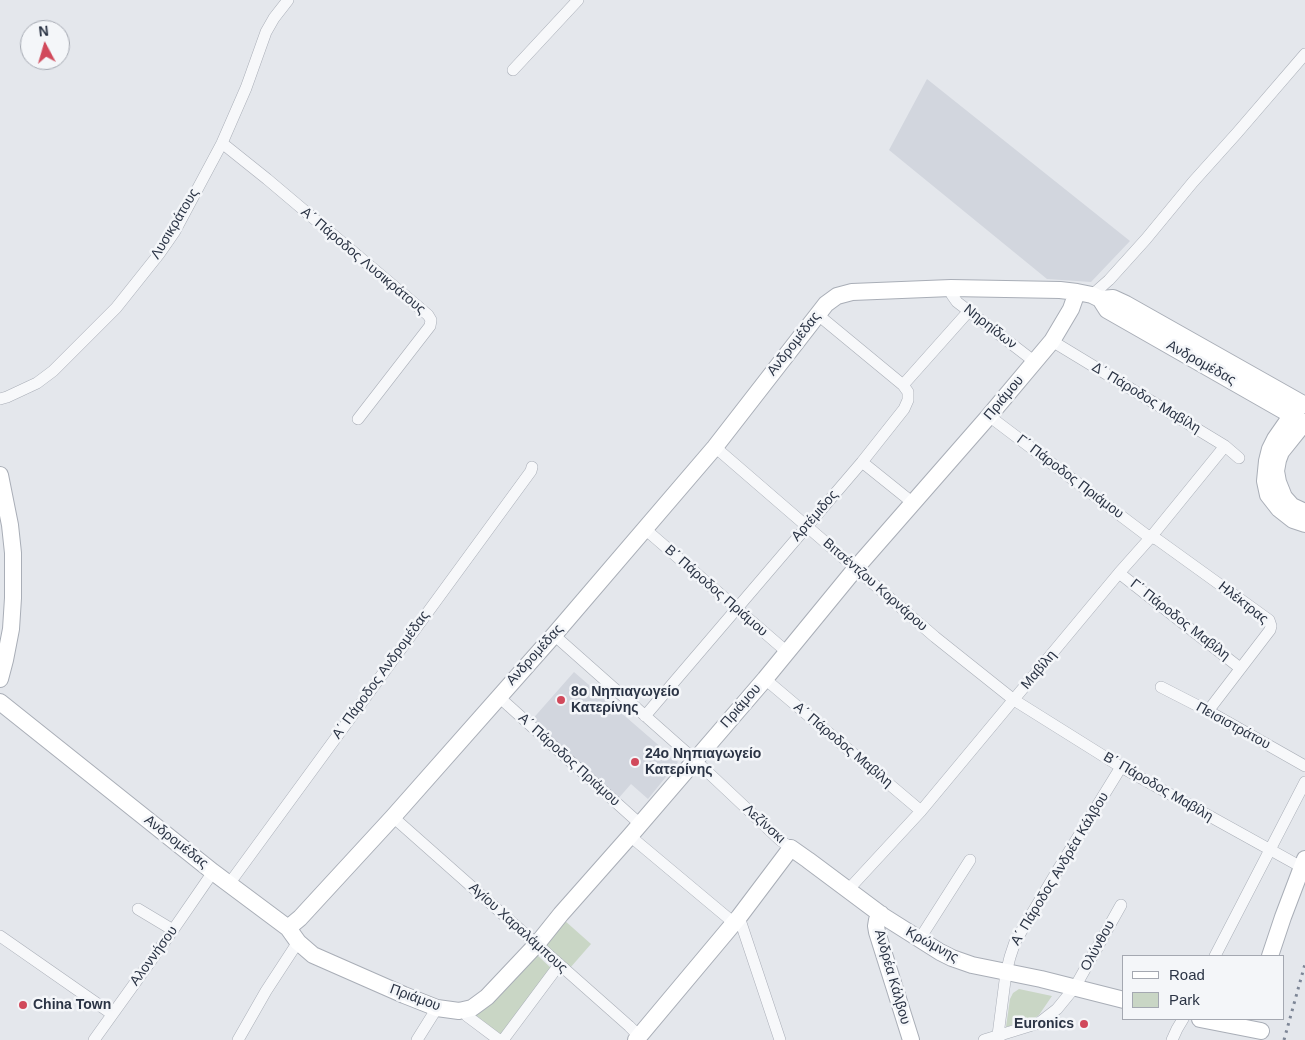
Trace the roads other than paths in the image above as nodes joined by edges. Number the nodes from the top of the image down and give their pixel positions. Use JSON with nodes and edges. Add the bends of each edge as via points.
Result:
{"nodes":[{"id":1,"x":288,"y":0,"type":"edge"},
{"id":2,"x":578,"y":0,"type":"edge"},
{"id":3,"x":1305,"y":54,"type":"edge"},
{"id":4,"x":513,"y":70,"type":"dead end"},
{"id":5,"x":222,"y":143,"type":"junction"},
{"id":6,"x":951,"y":288,"type":"junction"},
{"id":7,"x":1090,"y":296,"type":"junction"},
{"id":8,"x":968,"y":312,"type":"junction"},
{"id":9,"x":818,"y":314,"type":"junction"},
{"id":10,"x":1052,"y":341,"type":"junction"},
{"id":11,"x":1035,"y":362,"type":"junction"},
{"id":12,"x":904,"y":385,"type":"junction"},
{"id":13,"x":0,"y":399,"type":"edge"},
{"id":14,"x":1302,"y":415,"type":"edge"},
{"id":15,"x":989,"y":416,"type":"junction"},
{"id":16,"x":358,"y":419,"type":"dead end"},
{"id":17,"x":1225,"y":446,"type":"junction"},
{"id":18,"x":715,"y":447,"type":"junction"},
{"id":19,"x":1239,"y":458,"type":"dead end"},
{"id":20,"x":862,"y":462,"type":"junction"},
{"id":21,"x":532,"y":467,"type":"dead end"},
{"id":22,"x":0,"y":475,"type":"edge"},
{"id":23,"x":913,"y":503,"type":"junction"},
{"id":24,"x":1305,"y":512,"type":"edge"},
{"id":25,"x":1305,"y":524,"type":"edge"},
{"id":26,"x":806,"y":526,"type":"junction"},
{"id":27,"x":645,"y":529,"type":"junction"},
{"id":28,"x":1151,"y":537,"type":"junction"},
{"id":29,"x":856,"y":568,"type":"junction"},
{"id":30,"x":1119,"y":573,"type":"junction"},
{"id":31,"x":736,"y":609,"type":"junction"},
{"id":32,"x":554,"y":635,"type":"junction"},
{"id":33,"x":787,"y":652,"type":"junction"},
{"id":34,"x":1240,"y":668,"type":"junction"},
{"id":35,"x":0,"y":679,"type":"edge"},
{"id":36,"x":765,"y":679,"type":"junction"},
{"id":37,"x":1161,"y":688,"type":"dead end"},
{"id":38,"x":499,"y":697,"type":"junction"},
{"id":39,"x":1014,"y":700,"type":"junction"},
{"id":40,"x":0,"y":702,"type":"edge"},
{"id":41,"x":1208,"y":711,"type":"junction"},
{"id":42,"x":645,"y":716,"type":"junction"},
{"id":43,"x":695,"y":760,"type":"junction"},
{"id":44,"x":1305,"y":766,"type":"edge"},
{"id":45,"x":1121,"y":767,"type":"junction"},
{"id":46,"x":1305,"y":782,"type":"edge"},
{"id":47,"x":921,"y":811,"type":"junction"},
{"id":48,"x":393,"y":817,"type":"junction"},
{"id":49,"x":635,"y":830,"type":"junction"},
{"id":50,"x":791,"y":848,"type":"junction"},
{"id":51,"x":1270,"y":850,"type":"junction"},
{"id":52,"x":970,"y":860,"type":"dead end"},
{"id":53,"x":1304,"y":865,"type":"edge"},
{"id":54,"x":213,"y":872,"type":"junction"},
{"id":55,"x":228,"y":884,"type":"junction"},
{"id":56,"x":1305,"y":887,"type":"edge"},
{"id":57,"x":848,"y":890,"type":"junction"},
{"id":58,"x":1121,"y":905,"type":"dead end"},
{"id":59,"x":138,"y":909,"type":"dead end"},
{"id":60,"x":881,"y":914,"type":"junction"},
{"id":61,"x":737,"y":920,"type":"junction"},
{"id":62,"x":288,"y":928,"type":"junction"},
{"id":63,"x":173,"y":930,"type":"junction"},
{"id":64,"x":0,"y":936,"type":"edge"},
{"id":65,"x":919,"y":940,"type":"junction"},
{"id":66,"x":298,"y":942,"type":"junction"},
{"id":67,"x":537,"y":944,"type":"junction"},
{"id":68,"x":1216,"y":955,"type":"edge"},
{"id":69,"x":1270,"y":955,"type":"edge"},
{"id":70,"x":1281,"y":955,"type":"edge"},
{"id":71,"x":559,"y":965,"type":"junction"},
{"id":72,"x":1006,"y":972,"type":"junction"},
{"id":73,"x":1075,"y":987,"type":"junction"},
{"id":74,"x":1122,"y":999,"type":"edge"},
{"id":75,"x":438,"y":1008,"type":"junction"},
{"id":76,"x":466,"y":1010,"type":"junction"},
{"id":77,"x":112,"y":1014,"type":"junction"},
{"id":78,"x":1182,"y":1020,"type":"edge"},
{"id":79,"x":1205,"y":1020,"type":"edge"},
{"id":80,"x":1256,"y":1030,"type":"edge"},
{"id":81,"x":998,"y":1038,"type":"edge"},
{"id":82,"x":639,"y":1039,"type":"edge"},
{"id":83,"x":94,"y":1040,"type":"edge"},
{"id":84,"x":238,"y":1040,"type":"edge"},
{"id":85,"x":417,"y":1040,"type":"edge"},
{"id":86,"x":499,"y":1040,"type":"edge"},
{"id":87,"x":503,"y":1040,"type":"edge"},
{"id":88,"x":780,"y":1040,"type":"edge"},
{"id":89,"x":911,"y":1040,"type":"edge"},
{"id":90,"x":984,"y":1040,"type":"edge"},
{"id":91,"x":1172,"y":1040,"type":"edge"}],
"edges":[{"from":1,"to":5,"type":"street","name":"Λυσικράτους","via":[[266,32]]},
{"from":2,"to":4,"type":"street"},
{"from":3,"to":7,"type":"street","via":[[1146,239]]},
{"from":5,"to":13,"type":"street","name":"Λυσικράτους","via":[[175,231],[116,308],[46,376]]},
{"from":5,"to":16,"type":"street","name":"Α΄ Πάροδος Λυσικράτους","via":[[431,320],[430,326]]},
{"from":6,"to":7,"type":"street","name":"Ανδρομέδας","via":[[1051,290]]},
{"from":6,"to":8,"type":"street","name":"Νηρηίδων","via":[[952,295]]},
{"from":6,"to":9,"type":"street","name":"Ανδρομέδας","via":[[852,292],[837,296]]},
{"from":7,"to":10,"type":"street","name":"Πριάμου","via":[[1071,309]]},
{"from":7,"to":14,"type":"street","name":"Ανδρομέδας","via":[[1107,310]]},
{"from":8,"to":11,"type":"street","name":"Νηρηίδων"},
{"from":8,"to":12,"type":"street"},
{"from":9,"to":12,"type":"street"},
{"from":9,"to":18,"type":"street","name":"Ανδρομέδας"},
{"from":10,"to":11,"type":"street","name":"Πριάμου"},
{"from":10,"to":17,"type":"street","name":"Δ΄ Πάροδος Μαβίλη"},
{"from":11,"to":15,"type":"street","name":"Πριάμου"},
{"from":12,"to":20,"type":"street","name":"Αρτέμιδος","via":[[908,400],[904,409]]},
{"from":14,"to":24,"type":"street","via":[[1278,460],[1276,471],[1284,497],[1292,506]]},
{"from":14,"to":25,"type":"street","via":[[1275,439],[1266,466],[1265,481],[1268,495],[1279,509],[1293,520]]},
{"from":15,"to":23,"type":"street","name":"Πριάμου"},
{"from":15,"to":28,"type":"street","name":"Γ΄ Πάροδος Πριάμου"},
{"from":17,"to":19,"type":"street","name":"Δ΄ Πάροδος Μαβίλη"},
{"from":17,"to":28,"type":"street","name":"Μαβίλη"},
{"from":18,"to":26,"type":"street","name":"Βιτσέντζου Κορνάρου"},
{"from":18,"to":27,"type":"street","name":"Ανδρομέδας"},
{"from":20,"to":23,"type":"street"},
{"from":20,"to":26,"type":"street","name":"Αρτέμιδος"},
{"from":21,"to":55,"type":"street","name":"Α΄ Πάροδος Ανδρομέδας"},
{"from":22,"to":35,"type":"street","via":[[13,553],[13,598],[11,629]]},
{"from":23,"to":29,"type":"street","name":"Πριάμου"},
{"from":26,"to":29,"type":"street","name":"Βιτσέντζου Κορνάρου"},
{"from":26,"to":31,"type":"street","name":"Αρτέμιδος"},
{"from":27,"to":31,"type":"street","name":"Β΄ Πάροδος Πριάμου"},
{"from":27,"to":32,"type":"street","name":"Ανδρομέδας"},
{"from":28,"to":30,"type":"street","name":"Μαβίλη"},
{"from":28,"to":34,"type":"street","name":"Ηλέκτρας","via":[[1269,620],[1270,630]]},
{"from":29,"to":33,"type":"street","name":"Πριάμου"},
{"from":29,"to":39,"type":"street","name":"Βιτσέντζου Κορνάρου"},
{"from":30,"to":34,"type":"street","name":"Γ΄ Πάροδος Μαβίλη"},
{"from":30,"to":39,"type":"street","name":"Μαβίλη"},
{"from":31,"to":33,"type":"street","name":"Β΄ Πάροδος Πριάμου"},
{"from":31,"to":42,"type":"street","name":"Αρτέμιδος"},
{"from":32,"to":38,"type":"street","name":"Ανδρομέδας"},
{"from":32,"to":42,"type":"street","name":"Λεζίνσκι"},
{"from":33,"to":36,"type":"street","name":"Πριάμου"},
{"from":34,"to":41,"type":"street","name":"Ηλέκτρας"},
{"from":36,"to":43,"type":"street","name":"Πριάμου"},
{"from":36,"to":47,"type":"street","name":"Α΄ Πάροδος Μαβίλη"},
{"from":37,"to":41,"type":"street","name":"Πεισιστράτου"},
{"from":38,"to":48,"type":"street","name":"Ανδρομέδας"},
{"from":38,"to":49,"type":"street","name":"Α΄ Πάροδος Πριάμου"},
{"from":39,"to":45,"type":"street","name":"Β΄ Πάροδος Μαβίλη"},
{"from":39,"to":47,"type":"street","name":"Μαβίλη"},
{"from":40,"to":54,"type":"street","name":"Ανδρομέδας"},
{"from":41,"to":44,"type":"street","name":"Πεισιστράτου"},
{"from":42,"to":43,"type":"street","name":"Λεζίνσκι"},
{"from":43,"to":49,"type":"street","name":"Πριάμου"},
{"from":43,"to":50,"type":"street","name":"Λεζίνσκι"},
{"from":45,"to":51,"type":"street","name":"Β΄ Πάροδος Μαβίλη"},
{"from":45,"to":72,"type":"street","name":"Α΄ Πάροδος Ανδρέα Κάλβου","via":[[1015,942]]},
{"from":46,"to":51,"type":"street"},
{"from":47,"to":57,"type":"street","name":"Μαβίλη"},
{"from":48,"to":62,"type":"street","name":"Ανδρομέδας"},
{"from":48,"to":67,"type":"street","name":"Αγίου Χαραλάμπους"},
{"from":49,"to":61,"type":"street","name":"Α΄ Πάροδος Πριάμου"},
{"from":49,"to":67,"type":"street","name":"Πριάμου"},
{"from":50,"to":57,"type":"street","name":"Κρώμνης"},
{"from":50,"to":61,"type":"street","name":"Λεζίνσκι"},
{"from":51,"to":53,"type":"street","name":"Β΄ Πάροδος Μαβίλη"},
{"from":51,"to":68,"type":"street"},
{"from":52,"to":65,"type":"street"},
{"from":53,"to":69,"type":"street"},
{"from":54,"to":55,"type":"street","name":"Ανδρομέδας"},
{"from":54,"to":63,"type":"street","name":"Αλοννήσου"},
{"from":55,"to":62,"type":"street","name":"Ανδρομέδας"},
{"from":56,"to":70,"type":"street"},
{"from":57,"to":60,"type":"street","name":"Κρώμνης"},
{"from":58,"to":73,"type":"street","name":"Ολύνθου"},
{"from":59,"to":63,"type":"street"},
{"from":60,"to":65,"type":"street","name":"Κρώμνης"},
{"from":60,"to":89,"type":"street","name":"Ανδρέα Κάλβου","via":[[877,920],[877,932]]},
{"from":61,"to":82,"type":"street","name":"Λεζίνσκι"},
{"from":61,"to":88,"type":"street"},
{"from":62,"to":66,"type":"street","name":"Πριάμου"},
{"from":63,"to":77,"type":"street","name":"Αλοννήσου"},
{"from":64,"to":77,"type":"street"},
{"from":65,"to":72,"type":"street","name":"Κρώμνης","via":[[952,958]]},
{"from":66,"to":75,"type":"street","name":"Πριάμου","via":[[313,955]]},
{"from":66,"to":84,"type":"street"},
{"from":67,"to":71,"type":"street","name":"Αγίου Χαραλάμπους"},
{"from":67,"to":76,"type":"street","name":"Πριάμου","via":[[487,997]]},
{"from":71,"to":82,"type":"street","name":"Αγίου Χαραλάμπους"},
{"from":71,"to":87,"type":"street"},
{"from":72,"to":73,"type":"street","name":"Κρώμνης"},
{"from":72,"to":81,"type":"street","name":"Α΄ Πάροδος Ανδρέα Κάλβου"},
{"from":73,"to":74,"type":"street","name":"Κρώμνης"},
{"from":73,"to":81,"type":"street","name":"Ολύνθου","via":[[1057,1009],[1039,1023]]},
{"from":75,"to":76,"type":"street","name":"Πριάμου"},
{"from":75,"to":85,"type":"street"},
{"from":76,"to":86,"type":"street","via":[[467,1016]]},
{"from":77,"to":83,"type":"street","name":"Αλοννήσου"},
{"from":78,"to":91,"type":"street"},
{"from":79,"to":80,"type":"street"},
{"from":81,"to":90,"type":"street","name":"Ολύνθου"}]}
